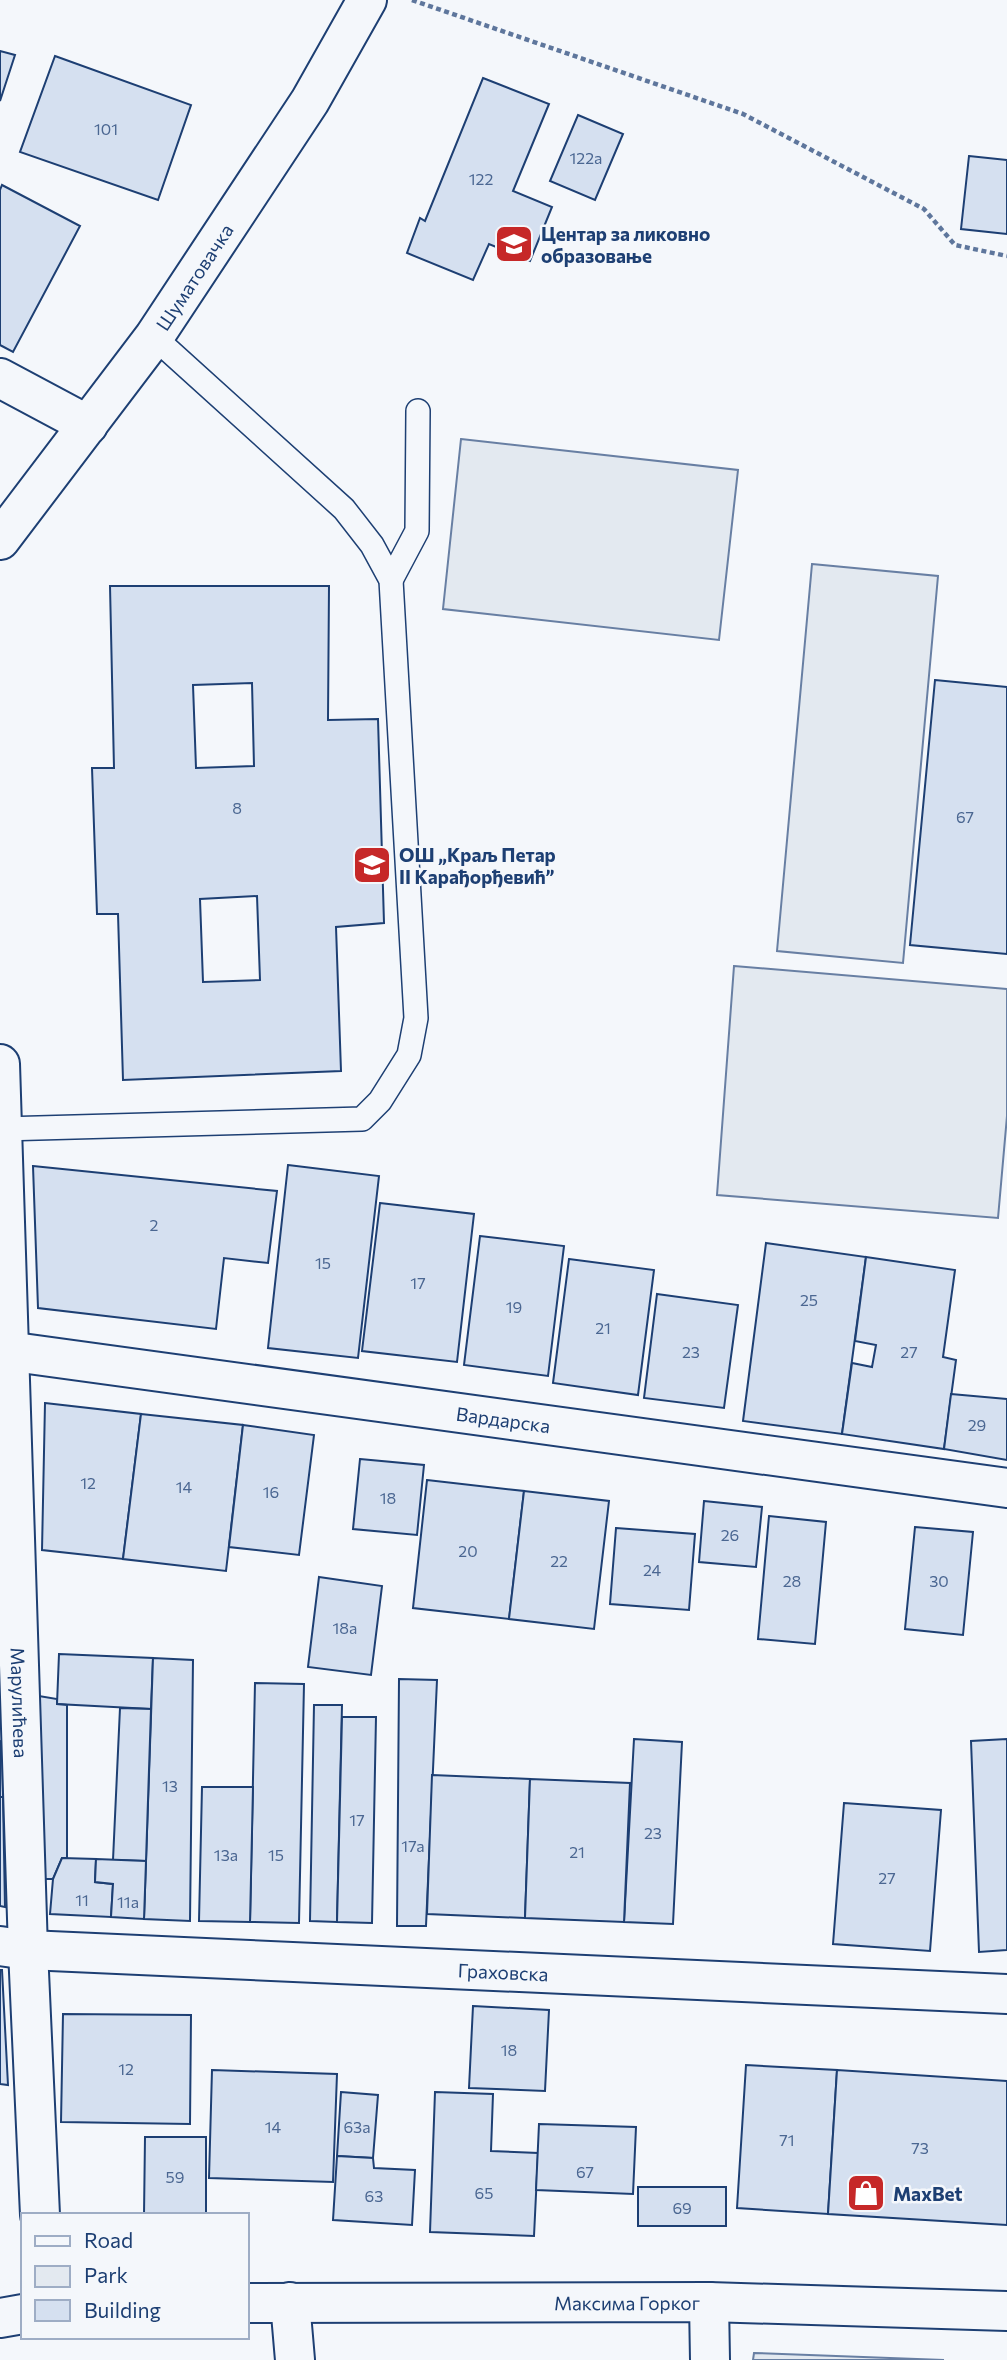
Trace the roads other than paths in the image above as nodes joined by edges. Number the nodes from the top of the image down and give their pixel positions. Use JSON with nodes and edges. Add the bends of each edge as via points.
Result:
{"nodes":[{"id":1,"x":367,"y":0,"type":"edge"},
{"id":2,"x":154,"y":337,"type":"junction"},
{"id":3,"x":0,"y":378,"type":"edge"},
{"id":4,"x":418,"y":411,"type":"dead end"},
{"id":5,"x":88,"y":425,"type":"junction"},
{"id":6,"x":0,"y":540,"type":"edge"},
{"id":7,"x":391,"y":580,"type":"junction"},
{"id":8,"x":0,"y":1064,"type":"edge"},
{"id":9,"x":2,"y":1129,"type":"junction"},
{"id":10,"x":4,"y":1351,"type":"edge"},
{"id":11,"x":1007,"y":1488,"type":"edge"},
{"id":12,"x":14,"y":1948,"type":"edge"},
{"id":13,"x":1007,"y":1994,"type":"edge"},
{"id":14,"x":40,"y":2213,"type":"edge"},
{"id":15,"x":290,"y":2302,"type":"junction"},
{"id":16,"x":709,"y":2302,"type":"junction"},
{"id":17,"x":248,"y":2303,"type":"edge"},
{"id":18,"x":1007,"y":2311,"type":"edge"},
{"id":19,"x":21,"y":2314,"type":"edge"},
{"id":20,"x":0,"y":2318,"type":"edge"},
{"id":21,"x":295,"y":2360,"type":"edge"},
{"id":22,"x":710,"y":2360,"type":"edge"}],
"edges":[{"from":1,"to":2,"type":"street","name":"Шуматовачка","via":[[310,101]]},
{"from":2,"to":5,"type":"street","name":"Шуматовачка"},
{"from":2,"to":7,"type":"lane","via":[[344,509]]},
{"from":3,"to":5,"type":"street"},
{"from":4,"to":7,"type":"lane","via":[[417,531]]},
{"from":5,"to":6,"type":"street","name":"Шуматовачка"},
{"from":7,"to":9,"type":"lane","via":[[416,1018],[409,1055],[380,1101],[362,1119]]},
{"from":8,"to":9,"type":"street","name":"Марулићева"},
{"from":9,"to":10,"type":"street","name":"Марулићева"},
{"from":10,"to":11,"type":"street","name":"Вардарска"},
{"from":10,"to":12,"type":"street","name":"Марулићева"},
{"from":12,"to":13,"type":"street","name":"Граховска"},
{"from":12,"to":14,"type":"street","name":"Марулићева"},
{"from":15,"to":16,"type":"street","name":"Максима Горког"},
{"from":15,"to":17,"type":"street","name":"Максима Горког"},
{"from":15,"to":21,"type":"street"},
{"from":16,"to":18,"type":"street","name":"Максима Горког"},
{"from":16,"to":22,"type":"street"},
{"from":19,"to":20,"type":"street"}]}
